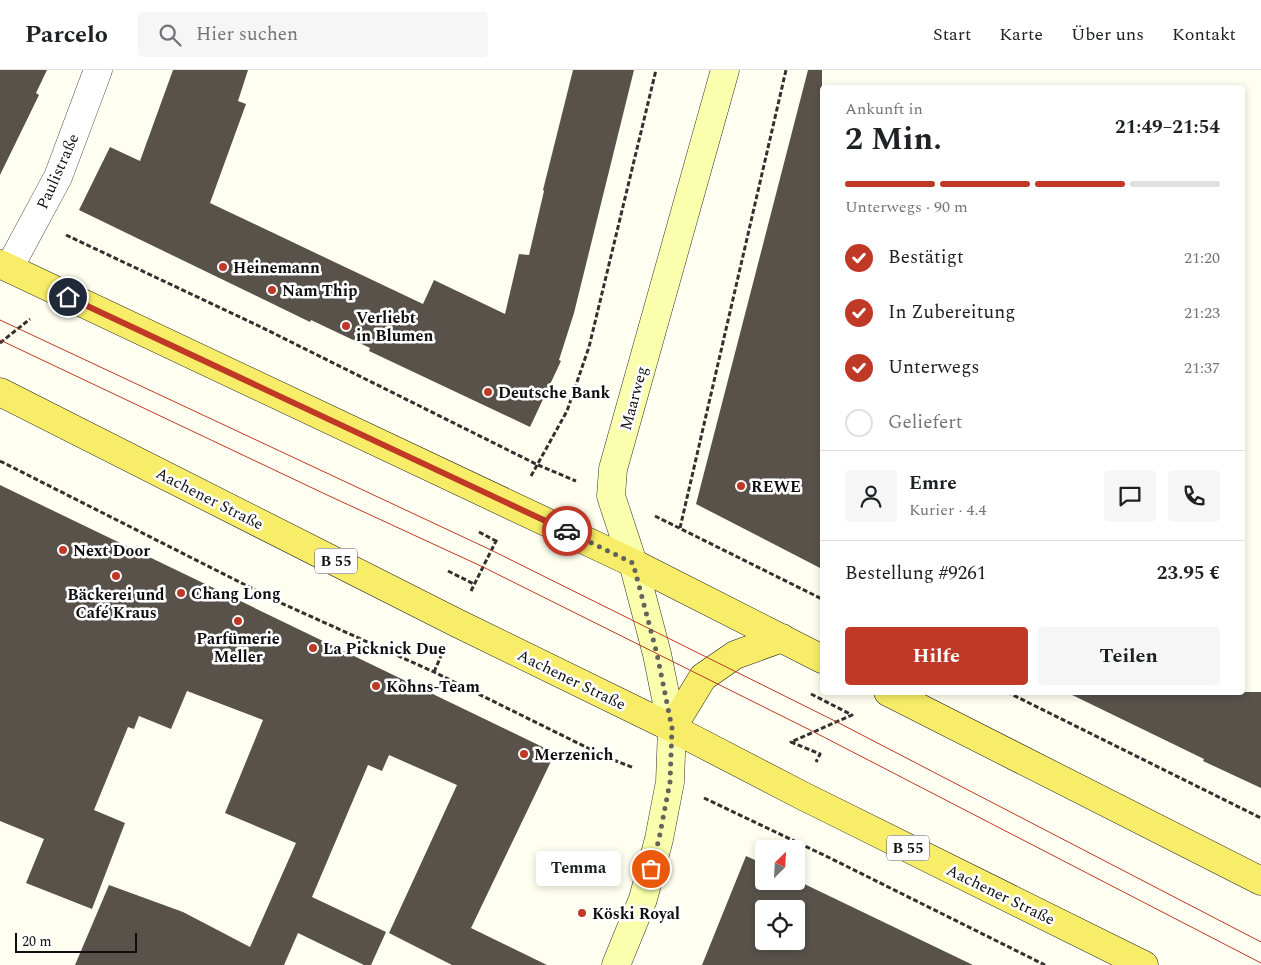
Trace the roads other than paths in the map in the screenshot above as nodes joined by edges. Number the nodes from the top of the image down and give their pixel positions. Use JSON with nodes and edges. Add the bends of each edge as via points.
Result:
{"nodes":[{"id":1,"x":98,"y":70,"type":"edge"},
{"id":2,"x":725,"y":70,"type":"edge"},
{"id":3,"x":5,"y":266,"type":"edge"},
{"id":4,"x":0,"y":392,"type":"edge"},
{"id":5,"x":633,"y":563,"type":"junction"},
{"id":6,"x":782,"y":638,"type":"junction"},
{"id":7,"x":820,"y":657,"type":"edge"},
{"id":8,"x":894,"y":695,"type":"edge"},
{"id":9,"x":672,"y":728,"type":"junction"},
{"id":10,"x":1261,"y":881,"type":"edge"},
{"id":11,"x":616,"y":965,"type":"edge"},
{"id":12,"x":1144,"y":965,"type":"edge"}],
"edges":[{"from":1,"to":3,"type":"street","name":"Paulistraße","via":[[58,176],[35,221]]},
{"from":2,"to":5,"type":"main road","name":"Maarweg","via":[[614,469],[611,496]]},
{"from":3,"to":5,"type":"main road"},
{"from":4,"to":9,"type":"main road","name":"Aachener Straße","number":"B 55","via":[[456,623]]},
{"from":5,"to":6,"type":"main road"},
{"from":5,"to":9,"type":"main road","name":"Maarweg"},
{"from":6,"to":7,"type":"main road"},
{"from":6,"to":9,"type":"main road","via":[[735,655],[703,677]]},
{"from":8,"to":10,"type":"main road"},
{"from":9,"to":11,"type":"main road","name":"Maarweg","via":[[670,782],[659,839],[643,899]]},
{"from":9,"to":12,"type":"main road","name":"Aachener Straße","number":"B 55"}]}
